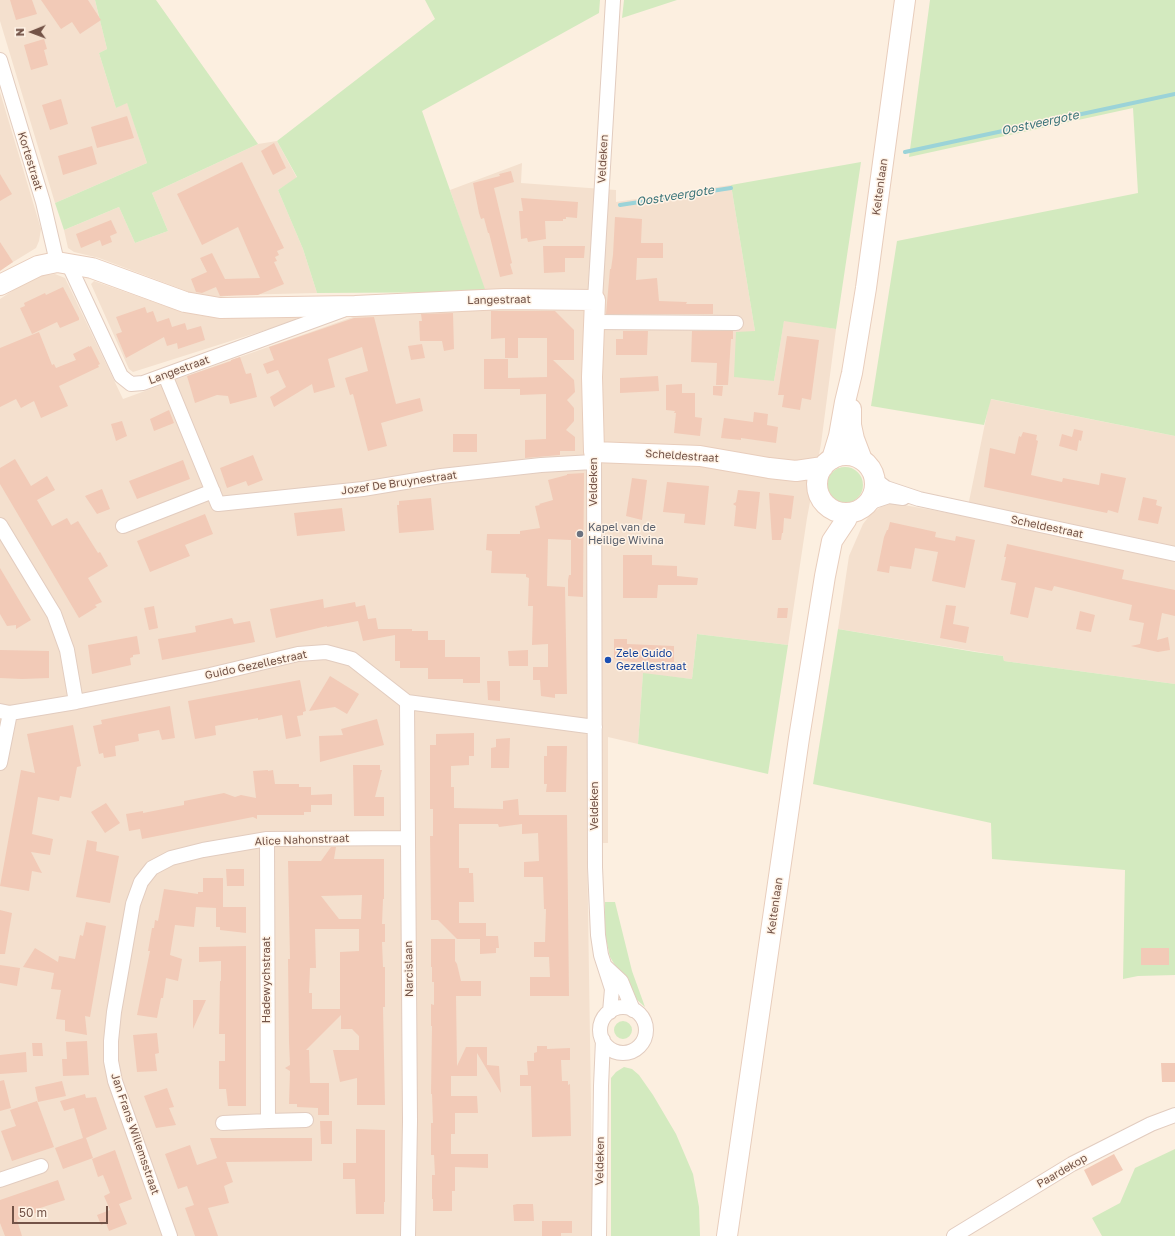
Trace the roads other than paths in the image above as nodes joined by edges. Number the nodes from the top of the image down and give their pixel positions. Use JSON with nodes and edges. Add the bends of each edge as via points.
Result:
{"nodes":[{"id":1,"x":613,"y":0,"type":"edge"},
{"id":2,"x":905,"y":0,"type":"edge"},
{"id":3,"x":0,"y":60,"type":"edge"},
{"id":4,"x":62,"y":262,"type":"junction"},
{"id":5,"x":0,"y":285,"type":"edge"},
{"id":6,"x":595,"y":300,"type":"junction"},
{"id":7,"x":355,"y":306,"type":"junction"},
{"id":8,"x":594,"y":322,"type":"junction"},
{"id":9,"x":736,"y":323,"type":"dead end"},
{"id":10,"x":852,"y":373,"type":"junction"},
{"id":11,"x":165,"y":375,"type":"junction"},
{"id":12,"x":593,"y":457,"type":"junction"},
{"id":13,"x":862,"y":460,"type":"junction"},
{"id":14,"x":827,"y":463,"type":"junction"},
{"id":15,"x":769,"y":468,"type":"junction"},
{"id":16,"x":874,"y":479,"type":"junction"},
{"id":17,"x":213,"y":491,"type":"junction"},
{"id":18,"x":820,"y":495,"type":"junction"},
{"id":19,"x":919,"y":499,"type":"junction"},
{"id":20,"x":868,"y":503,"type":"junction"},
{"id":21,"x":849,"y":513,"type":"junction"},
{"id":22,"x":0,"y":525,"type":"edge"},
{"id":23,"x":124,"y":526,"type":"dead end"},
{"id":24,"x":1175,"y":554,"type":"edge"},
{"id":25,"x":825,"y":576,"type":"junction"},
{"id":26,"x":76,"y":702,"type":"junction"},
{"id":27,"x":408,"y":702,"type":"junction"},
{"id":28,"x":5,"y":712,"type":"edge"},
{"id":29,"x":595,"y":727,"type":"junction"},
{"id":30,"x":0,"y":763,"type":"edge"},
{"id":31,"x":408,"y":838,"type":"junction"},
{"id":32,"x":267,"y":839,"type":"junction"},
{"id":33,"x":152,"y":868,"type":"joint"},
{"id":34,"x":604,"y":965,"type":"junction"},
{"id":35,"x":632,"y":1010,"type":"junction"},
{"id":36,"x":610,"y":1012,"type":"junction"},
{"id":37,"x":603,"y":1040,"type":"junction"},
{"id":38,"x":617,"y":1052,"type":"junction"},
{"id":39,"x":601,"y":1086,"type":"junction"},
{"id":40,"x":1175,"y":1115,"type":"edge"},
{"id":41,"x":306,"y":1120,"type":"dead end"},
{"id":42,"x":268,"y":1121,"type":"junction"},
{"id":43,"x":223,"y":1123,"type":"dead end"},
{"id":44,"x":42,"y":1166,"type":"dead end"},
{"id":45,"x":0,"y":1180,"type":"edge"},
{"id":46,"x":170,"y":1236,"type":"edge"},
{"id":47,"x":408,"y":1236,"type":"edge"},
{"id":48,"x":599,"y":1236,"type":"edge"},
{"id":49,"x":727,"y":1236,"type":"edge"},
{"id":50,"x":954,"y":1236,"type":"edge"}],
"edges":[{"from":1,"to":6,"type":"street","name":"Veldeken"},
{"from":2,"to":10,"type":"main road","name":"Keltenlaan"},
{"from":3,"to":4,"type":"street","name":"Kortestraat"},
{"from":4,"to":5,"type":"main road","name":"Langestraat","via":[[38,266]]},
{"from":4,"to":7,"type":"main road","name":"Langestraat","via":[[92,268],[185,302],[220,308]]},
{"from":4,"to":11,"type":"street","name":"Langestraat","via":[[121,376],[131,384],[143,383]]},
{"from":6,"to":7,"type":"main road","name":"Langestraat","via":[[504,299]]},
{"from":6,"to":8,"type":"main road","name":"Veldeken"},
{"from":7,"to":11,"type":"street","name":"Langestraat"},
{"from":8,"to":9,"type":"street"},
{"from":8,"to":12,"type":"main road","name":"Veldeken"},
{"from":10,"to":13,"type":"main road","name":"Keltenlaan","via":[[851,425]]},
{"from":10,"to":14,"type":"main road","name":"Keltenlaan","via":[[839,436]]},
{"from":11,"to":17,"type":"street","name":"Jozef De Bruynestraat"},
{"from":12,"to":15,"type":"main road","name":"Scheldestraat","via":[[700,456]]},
{"from":12,"to":17,"type":"street","name":"Jozef De Bruynestraat","via":[[363,488],[218,504]]},
{"from":12,"to":29,"type":"street","name":"Veldeken"},
{"from":13,"to":14,"type":"main road","via":[[846,455]]},
{"from":13,"to":16,"type":"main road","name":"Keltenlaan","via":[[867,464]]},
{"from":14,"to":15,"type":"main road","name":"Scheldestraat","via":[[796,471]]},
{"from":14,"to":18,"type":"main road","name":"Keltenlaan","via":[[817,480]]},
{"from":15,"to":18,"type":"main road","name":"Scheldestraat","via":[[801,479]]},
{"from":16,"to":19,"type":"street","name":"Scheldestraat","via":[[886,488]]},
{"from":16,"to":20,"type":"main road","via":[[873,494]]},
{"from":17,"to":23,"type":"street"},
{"from":18,"to":21,"type":"main road","via":[[830,508]]},
{"from":18,"to":25,"type":"main road","name":"Keltenlaan","via":[[826,519]]},
{"from":19,"to":20,"type":"street","name":"Scheldestraat","via":[[889,496]]},
{"from":19,"to":24,"type":"street","name":"Scheldestraat"},
{"from":20,"to":21,"type":"main road","via":[[860,510]]},
{"from":21,"to":25,"type":"main road","name":"Keltenlaan","via":[[832,541]]},
{"from":22,"to":26,"type":"street","via":[[54,614],[66,650]]},
{"from":25,"to":49,"type":"main road","name":"Keltenlaan"},
{"from":26,"to":27,"type":"street","name":"Guido Gezellestraat","via":[[298,654],[326,652],[352,659]]},
{"from":26,"to":28,"type":"street","name":"Guido Gezellestraat"},
{"from":27,"to":29,"type":"street","name":"Guido Gezellestraat"},
{"from":27,"to":31,"type":"street","name":"Narcislaan"},
{"from":28,"to":30,"type":"street"},
{"from":29,"to":34,"type":"street","name":"Veldeken","via":[[595,867],[598,935]]},
{"from":31,"to":32,"type":"street","name":"Alice Nahonstraat"},
{"from":31,"to":47,"type":"street","name":"Narcislaan"},
{"from":32,"to":33,"type":"street","name":"Alice Nahonstraat","via":[[180,855]]},
{"from":32,"to":42,"type":"street","name":"Hadewychstraat"},
{"from":33,"to":46,"type":"street","name":"Jan Frans Willemsstraat","via":[[141,882],[133,904],[114,1012],[111,1061],[117,1087]]},
{"from":34,"to":35,"type":"street","via":[[621,981]]},
{"from":34,"to":36,"type":"street","name":"Veldeken","via":[[612,989]]},
{"from":35,"to":36,"type":"street","via":[[619,1008]]},
{"from":35,"to":38,"type":"street","via":[[640,1014],[646,1034],[640,1046],[632,1051]]},
{"from":36,"to":37,"type":"street","name":"Veldeken","via":[[602,1023]]},
{"from":37,"to":38,"type":"street","via":[[609,1048]]},
{"from":37,"to":39,"type":"street","name":"Veldeken"},
{"from":38,"to":39,"type":"street","name":"Veldeken"},
{"from":39,"to":48,"type":"street","name":"Veldeken"},
{"from":40,"to":50,"type":"street","name":"Paardekop","via":[[1151,1124],[1072,1164]]},
{"from":41,"to":42,"type":"street"},
{"from":42,"to":43,"type":"street"},
{"from":44,"to":45,"type":"street"}]}
